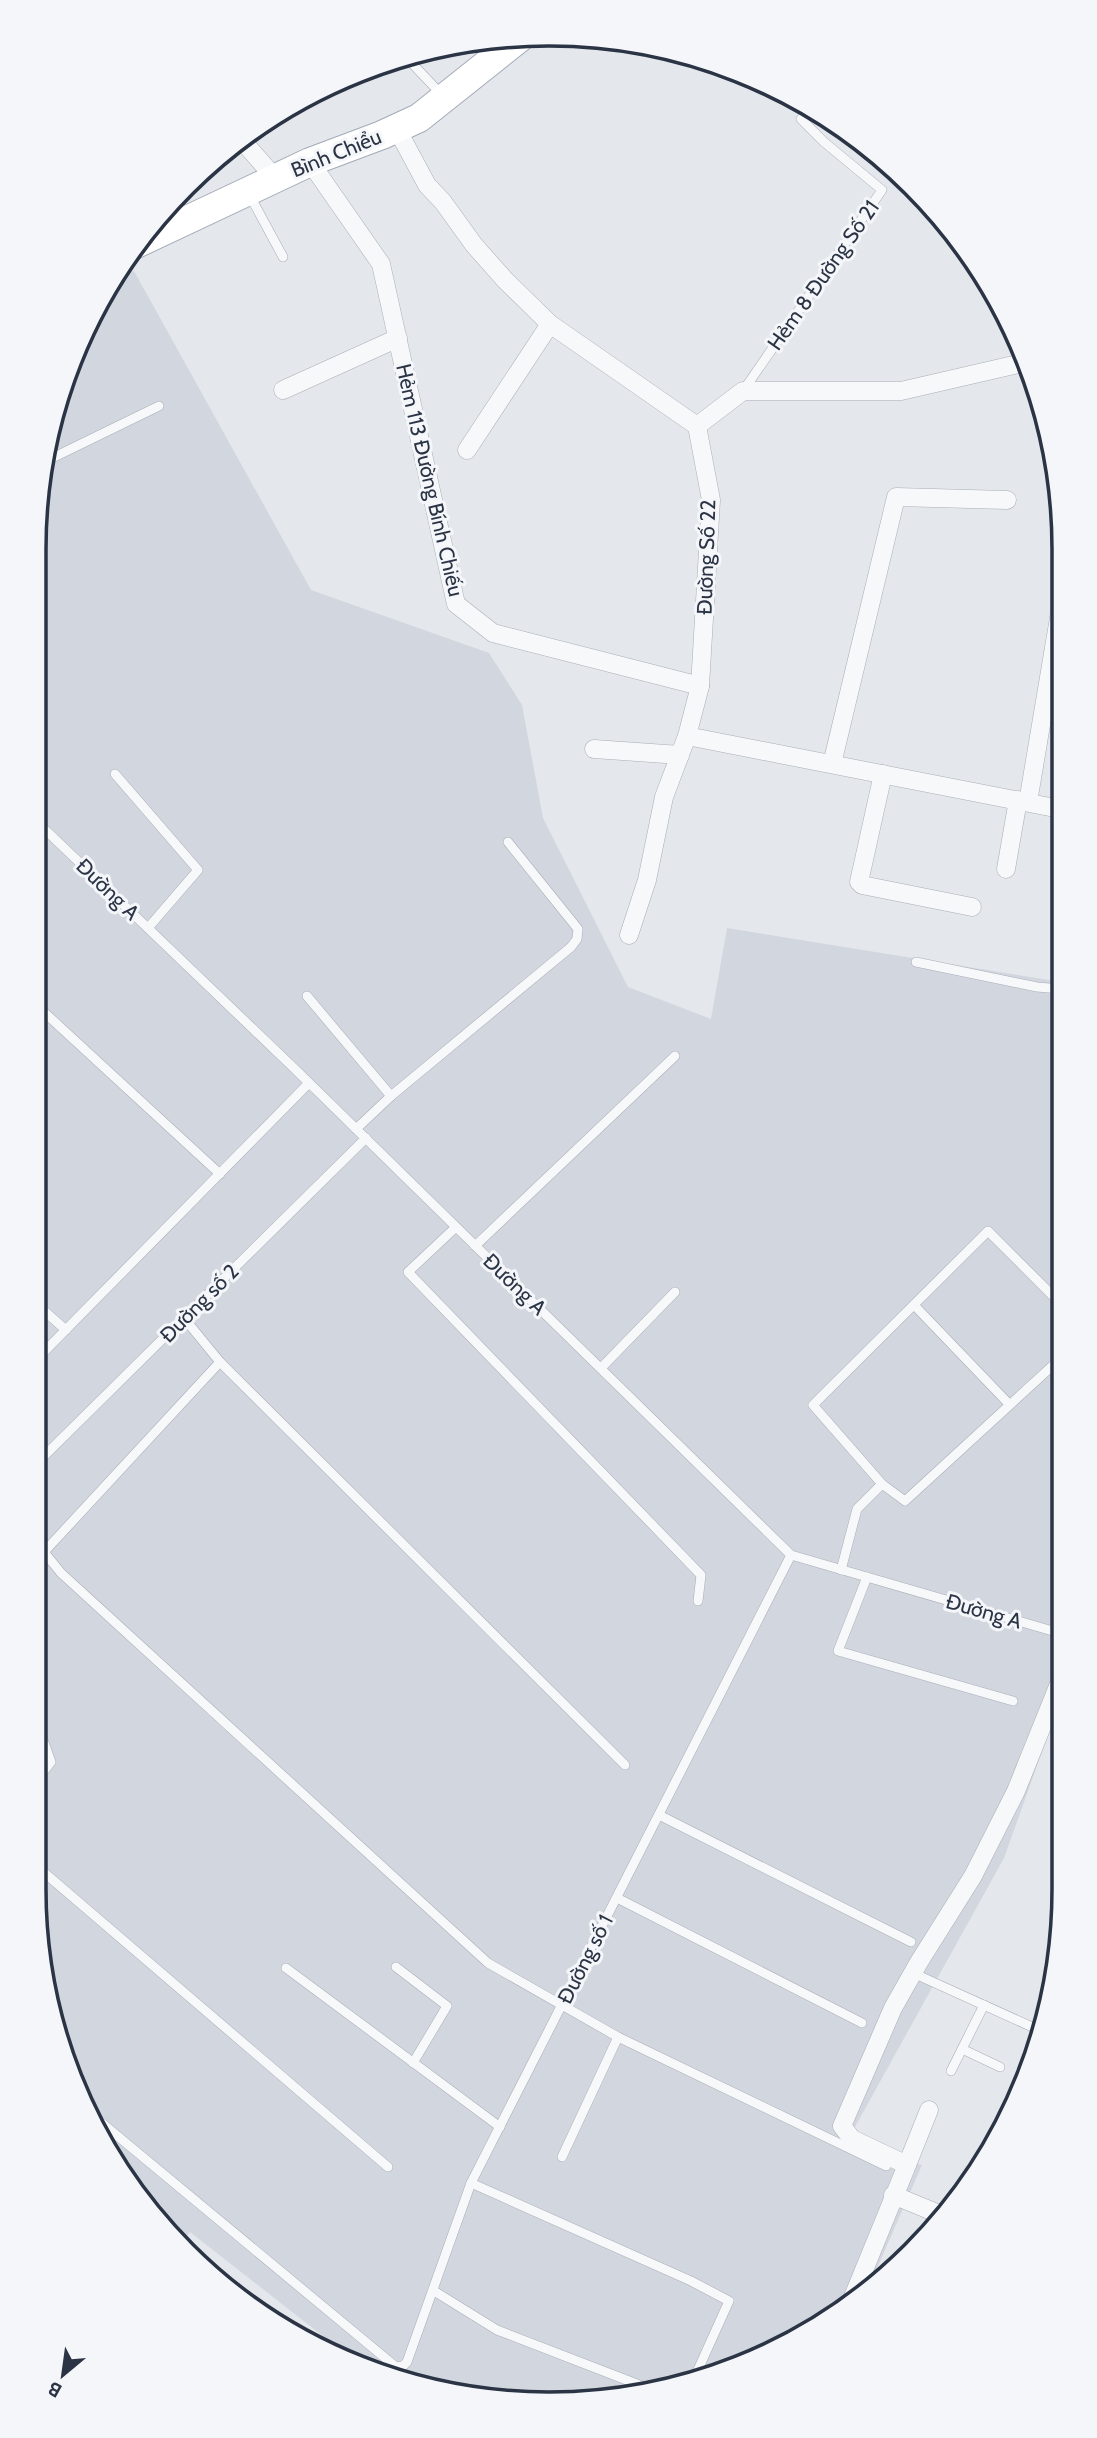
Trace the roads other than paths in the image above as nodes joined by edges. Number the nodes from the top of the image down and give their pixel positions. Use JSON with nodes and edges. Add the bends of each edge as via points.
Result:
{"nodes":[{"id":1,"x":507,"y":48,"type":"edge"},
{"id":2,"x":413,"y":64,"type":"edge"},
{"id":3,"x":445,"y":97,"type":"junction"},
{"id":4,"x":804,"y":115,"type":"edge"},
{"id":5,"x":397,"y":129,"type":"junction"},
{"id":6,"x":247,"y":146,"type":"edge"},
{"id":7,"x":310,"y":162,"type":"junction"},
{"id":8,"x":275,"y":178,"type":"junction"},
{"id":9,"x":247,"y":191,"type":"junction"},
{"id":10,"x":155,"y":235,"type":"edge"},
{"id":11,"x":283,"y":257,"type":"dead end"},
{"id":12,"x":550,"y":324,"type":"junction"},
{"id":13,"x":398,"y":338,"type":"junction"},
{"id":14,"x":1016,"y":364,"type":"edge"},
{"id":15,"x":283,"y":390,"type":"dead end"},
{"id":16,"x":743,"y":391,"type":"junction"},
{"id":17,"x":159,"y":406,"type":"dead end"},
{"id":18,"x":698,"y":426,"type":"junction"},
{"id":19,"x":467,"y":450,"type":"dead end"},
{"id":20,"x":54,"y":457,"type":"edge"},
{"id":21,"x":1007,"y":500,"type":"dead end"},
{"id":22,"x":1052,"y":653,"type":"edge"},
{"id":23,"x":701,"y":686,"type":"junction"},
{"id":24,"x":687,"y":736,"type":"junction"},
{"id":25,"x":594,"y":749,"type":"dead end"},
{"id":26,"x":680,"y":755,"type":"junction"},
{"id":27,"x":832,"y":764,"type":"junction"},
{"id":28,"x":116,"y":774,"type":"dead end"},
{"id":29,"x":883,"y":774,"type":"junction"},
{"id":30,"x":1023,"y":801,"type":"junction"},
{"id":31,"x":1052,"y":806,"type":"edge"},
{"id":32,"x":46,"y":830,"type":"edge"},
{"id":33,"x":508,"y":842,"type":"dead end"},
{"id":34,"x":1006,"y":869,"type":"dead end"},
{"id":35,"x":972,"y":907,"type":"dead end"},
{"id":36,"x":148,"y":928,"type":"junction"},
{"id":37,"x":629,"y":935,"type":"dead end"},
{"id":38,"x":916,"y":962,"type":"dead end"},
{"id":39,"x":1052,"y":988,"type":"edge"},
{"id":40,"x":307,"y":996,"type":"dead end"},
{"id":41,"x":46,"y":1014,"type":"edge"},
{"id":42,"x":675,"y":1056,"type":"dead end"},
{"id":43,"x":309,"y":1083,"type":"junction"},
{"id":44,"x":391,"y":1096,"type":"junction"},
{"id":45,"x":356,"y":1129,"type":"junction"},
{"id":46,"x":366,"y":1138,"type":"junction"},
{"id":47,"x":220,"y":1174,"type":"junction"},
{"id":48,"x":456,"y":1227,"type":"junction"},
{"id":49,"x":475,"y":1246,"type":"junction"},
{"id":50,"x":675,"y":1292,"type":"dead end"},
{"id":51,"x":1052,"y":1295,"type":"edge"},
{"id":52,"x":914,"y":1305,"type":"junction"},
{"id":53,"x":46,"y":1312,"type":"edge"},
{"id":54,"x":184,"y":1318,"type":"junction"},
{"id":55,"x":66,"y":1330,"type":"junction"},
{"id":56,"x":46,"y":1350,"type":"edge"},
{"id":57,"x":220,"y":1362,"type":"junction"},
{"id":58,"x":1052,"y":1366,"type":"edge"},
{"id":59,"x":601,"y":1368,"type":"junction"},
{"id":60,"x":1009,"y":1404,"type":"junction"},
{"id":61,"x":46,"y":1454,"type":"edge"},
{"id":62,"x":882,"y":1484,"type":"junction"},
{"id":63,"x":46,"y":1550,"type":"edge"},
{"id":64,"x":46,"y":1554,"type":"edge"},
{"id":65,"x":791,"y":1555,"type":"junction"},
{"id":66,"x":841,"y":1570,"type":"junction"},
{"id":67,"x":867,"y":1577,"type":"junction"},
{"id":68,"x":698,"y":1601,"type":"dead end"},
{"id":69,"x":1052,"y":1631,"type":"edge"},
{"id":70,"x":1013,"y":1701,"type":"dead end"},
{"id":71,"x":1052,"y":1701,"type":"edge"},
{"id":72,"x":46,"y":1748,"type":"edge"},
{"id":73,"x":625,"y":1765,"type":"dead end"},
{"id":74,"x":46,"y":1768,"type":"edge"},
{"id":75,"x":659,"y":1815,"type":"junction"},
{"id":76,"x":46,"y":1874,"type":"edge"},
{"id":77,"x":617,"y":1899,"type":"junction"},
{"id":78,"x":911,"y":1942,"type":"dead end"},
{"id":79,"x":396,"y":1967,"type":"dead end"},
{"id":80,"x":286,"y":1968,"type":"dead end"},
{"id":81,"x":913,"y":1973,"type":"junction"},
{"id":82,"x":984,"y":2005,"type":"junction"},
{"id":83,"x":562,"y":2006,"type":"junction"},
{"id":84,"x":862,"y":2023,"type":"dead end"},
{"id":85,"x":1032,"y":2027,"type":"edge"},
{"id":86,"x":618,"y":2037,"type":"junction"},
{"id":87,"x":962,"y":2049,"type":"junction"},
{"id":88,"x":413,"y":2063,"type":"junction"},
{"id":89,"x":1000,"y":2067,"type":"dead end"},
{"id":90,"x":951,"y":2071,"type":"dead end"},
{"id":91,"x":929,"y":2110,"type":"dead end"},
{"id":92,"x":104,"y":2125,"type":"edge"},
{"id":93,"x":500,"y":2127,"type":"junction"},
{"id":94,"x":562,"y":2157,"type":"dead end"},
{"id":95,"x":907,"y":2165,"type":"junction"},
{"id":96,"x":886,"y":2166,"type":"dead end"},
{"id":97,"x":388,"y":2167,"type":"dead end"},
{"id":98,"x":471,"y":2183,"type":"junction"},
{"id":99,"x":893,"y":2195,"type":"junction"},
{"id":100,"x":934,"y":2212,"type":"edge"},
{"id":101,"x":857,"y":2288,"type":"edge"},
{"id":102,"x":434,"y":2291,"type":"junction"},
{"id":103,"x":698,"y":2369,"type":"edge"},
{"id":104,"x":638,"y":2384,"type":"edge"}],
"edges":[{"from":1,"to":3,"type":"main road","name":"Bình Chiểu"},
{"from":2,"to":3,"type":"lane"},
{"from":3,"to":5,"type":"main road","name":"Bình Chiểu"},
{"from":4,"to":16,"type":"lane","name":"Hẻm 8 Đường Số 21","via":[[801,119],[824,142],[882,190]]},
{"from":5,"to":7,"type":"main road","name":"Bình Chiểu"},
{"from":5,"to":12,"type":"street","via":[[427,185],[474,245]]},
{"from":6,"to":8,"type":"street"},
{"from":7,"to":8,"type":"main road","name":"Bình Chiểu"},
{"from":7,"to":13,"type":"street","name":"Hẻm 113 Đường Bính Chiếu","via":[[381,264]]},
{"from":8,"to":9,"type":"main road","name":"Bình Chiểu"},
{"from":9,"to":10,"type":"main road","name":"Bình Chiểu"},
{"from":9,"to":11,"type":"lane"},
{"from":12,"to":18,"type":"street"},
{"from":12,"to":19,"type":"street"},
{"from":13,"to":15,"type":"street"},
{"from":13,"to":23,"type":"street","name":"Hẻm 113 Đường Bính Chiếu","via":[[456,604],[493,633]]},
{"from":14,"to":16,"type":"street","via":[[901,391]]},
{"from":16,"to":18,"type":"street"},
{"from":17,"to":20,"type":"lane"},
{"from":18,"to":23,"type":"street","name":"Đường Số 22","via":[[711,499]]},
{"from":21,"to":27,"type":"street","via":[[896,497]]},
{"from":22,"to":30,"type":"street"},
{"from":23,"to":24,"type":"street","name":"Đường Số 22"},
{"from":24,"to":26,"type":"street","name":"Đường Số 22"},
{"from":24,"to":27,"type":"street"},
{"from":25,"to":26,"type":"street"},
{"from":26,"to":37,"type":"street","name":"Đường Số 22","via":[[664,797],[647,880]]},
{"from":27,"to":29,"type":"street"},
{"from":28,"to":36,"type":"lane","via":[[198,870]]},
{"from":29,"to":30,"type":"street"},
{"from":29,"to":35,"type":"street","via":[[859,882]]},
{"from":30,"to":31,"type":"street"},
{"from":30,"to":34,"type":"street"},
{"from":32,"to":36,"type":"lane","name":"Đường A"},
{"from":33,"to":44,"type":"lane","via":[[578,929],[577,939]]},
{"from":36,"to":43,"type":"lane","name":"Đường A"},
{"from":38,"to":39,"type":"lane"},
{"from":40,"to":44,"type":"lane"},
{"from":41,"to":47,"type":"lane"},
{"from":42,"to":49,"type":"lane"},
{"from":43,"to":45,"type":"lane","name":"Đường A"},
{"from":43,"to":47,"type":"lane"},
{"from":44,"to":45,"type":"lane"},
{"from":45,"to":46,"type":"lane","name":"Đường A"},
{"from":46,"to":48,"type":"lane","name":"Đường A"},
{"from":46,"to":54,"type":"lane","name":"Đường số 2"},
{"from":47,"to":55,"type":"lane"},
{"from":48,"to":49,"type":"lane","name":"Đường A"},
{"from":48,"to":68,"type":"lane","via":[[408,1272],[701,1575]]},
{"from":49,"to":59,"type":"lane","name":"Đường A"},
{"from":50,"to":59,"type":"lane"},
{"from":51,"to":52,"type":"lane","via":[[988,1231]]},
{"from":52,"to":60,"type":"lane"},
{"from":52,"to":62,"type":"lane","via":[[813,1405]]},
{"from":53,"to":55,"type":"lane"},
{"from":54,"to":57,"type":"lane"},
{"from":54,"to":61,"type":"lane","name":"Đường số 2"},
{"from":55,"to":56,"type":"lane"},
{"from":57,"to":63,"type":"lane"},
{"from":57,"to":73,"type":"lane"},
{"from":58,"to":60,"type":"lane"},
{"from":59,"to":65,"type":"lane","name":"Đường A"},
{"from":60,"to":62,"type":"lane","via":[[905,1501]]},
{"from":62,"to":66,"type":"lane","via":[[857,1509]]},
{"from":64,"to":83,"type":"lane","via":[[488,1963]]},
{"from":65,"to":66,"type":"lane","name":"Đường A"},
{"from":65,"to":75,"type":"lane","name":"Đường số 1"},
{"from":66,"to":67,"type":"lane","name":"Đường A"},
{"from":67,"to":69,"type":"lane","name":"Đường A"},
{"from":67,"to":70,"type":"lane","via":[[838,1651]]},
{"from":71,"to":81,"type":"street","via":[[1016,1791],[973,1876]]},
{"from":72,"to":74,"type":"lane","via":[[51,1762]]},
{"from":75,"to":77,"type":"lane","name":"Đường số 1"},
{"from":75,"to":78,"type":"lane"},
{"from":76,"to":97,"type":"lane"},
{"from":77,"to":83,"type":"lane","name":"Đường số 1"},
{"from":77,"to":84,"type":"lane"},
{"from":79,"to":88,"type":"lane","via":[[447,2007]]},
{"from":80,"to":88,"type":"lane"},
{"from":81,"to":82,"type":"lane"},
{"from":81,"to":95,"type":"street","via":[[842,2126],[852,2139]]},
{"from":82,"to":85,"type":"lane"},
{"from":82,"to":87,"type":"lane"},
{"from":83,"to":86,"type":"lane"},
{"from":83,"to":93,"type":"lane","name":"Đường số 1"},
{"from":86,"to":94,"type":"lane"},
{"from":86,"to":96,"type":"lane"},
{"from":87,"to":89,"type":"lane"},
{"from":87,"to":90,"type":"lane"},
{"from":88,"to":93,"type":"lane"},
{"from":91,"to":95,"type":"street"},
{"from":92,"to":102,"type":"lane","name":"Đường số 1","via":[[396,2367],[407,2362]]},
{"from":93,"to":98,"type":"lane","name":"Đường số 1"},
{"from":95,"to":99,"type":"street"},
{"from":98,"to":102,"type":"lane","name":"Đường số 1"},
{"from":98,"to":103,"type":"lane","via":[[729,2301]]},
{"from":99,"to":100,"type":"street"},
{"from":99,"to":101,"type":"street"},
{"from":102,"to":104,"type":"lane","via":[[497,2330]]}]}
